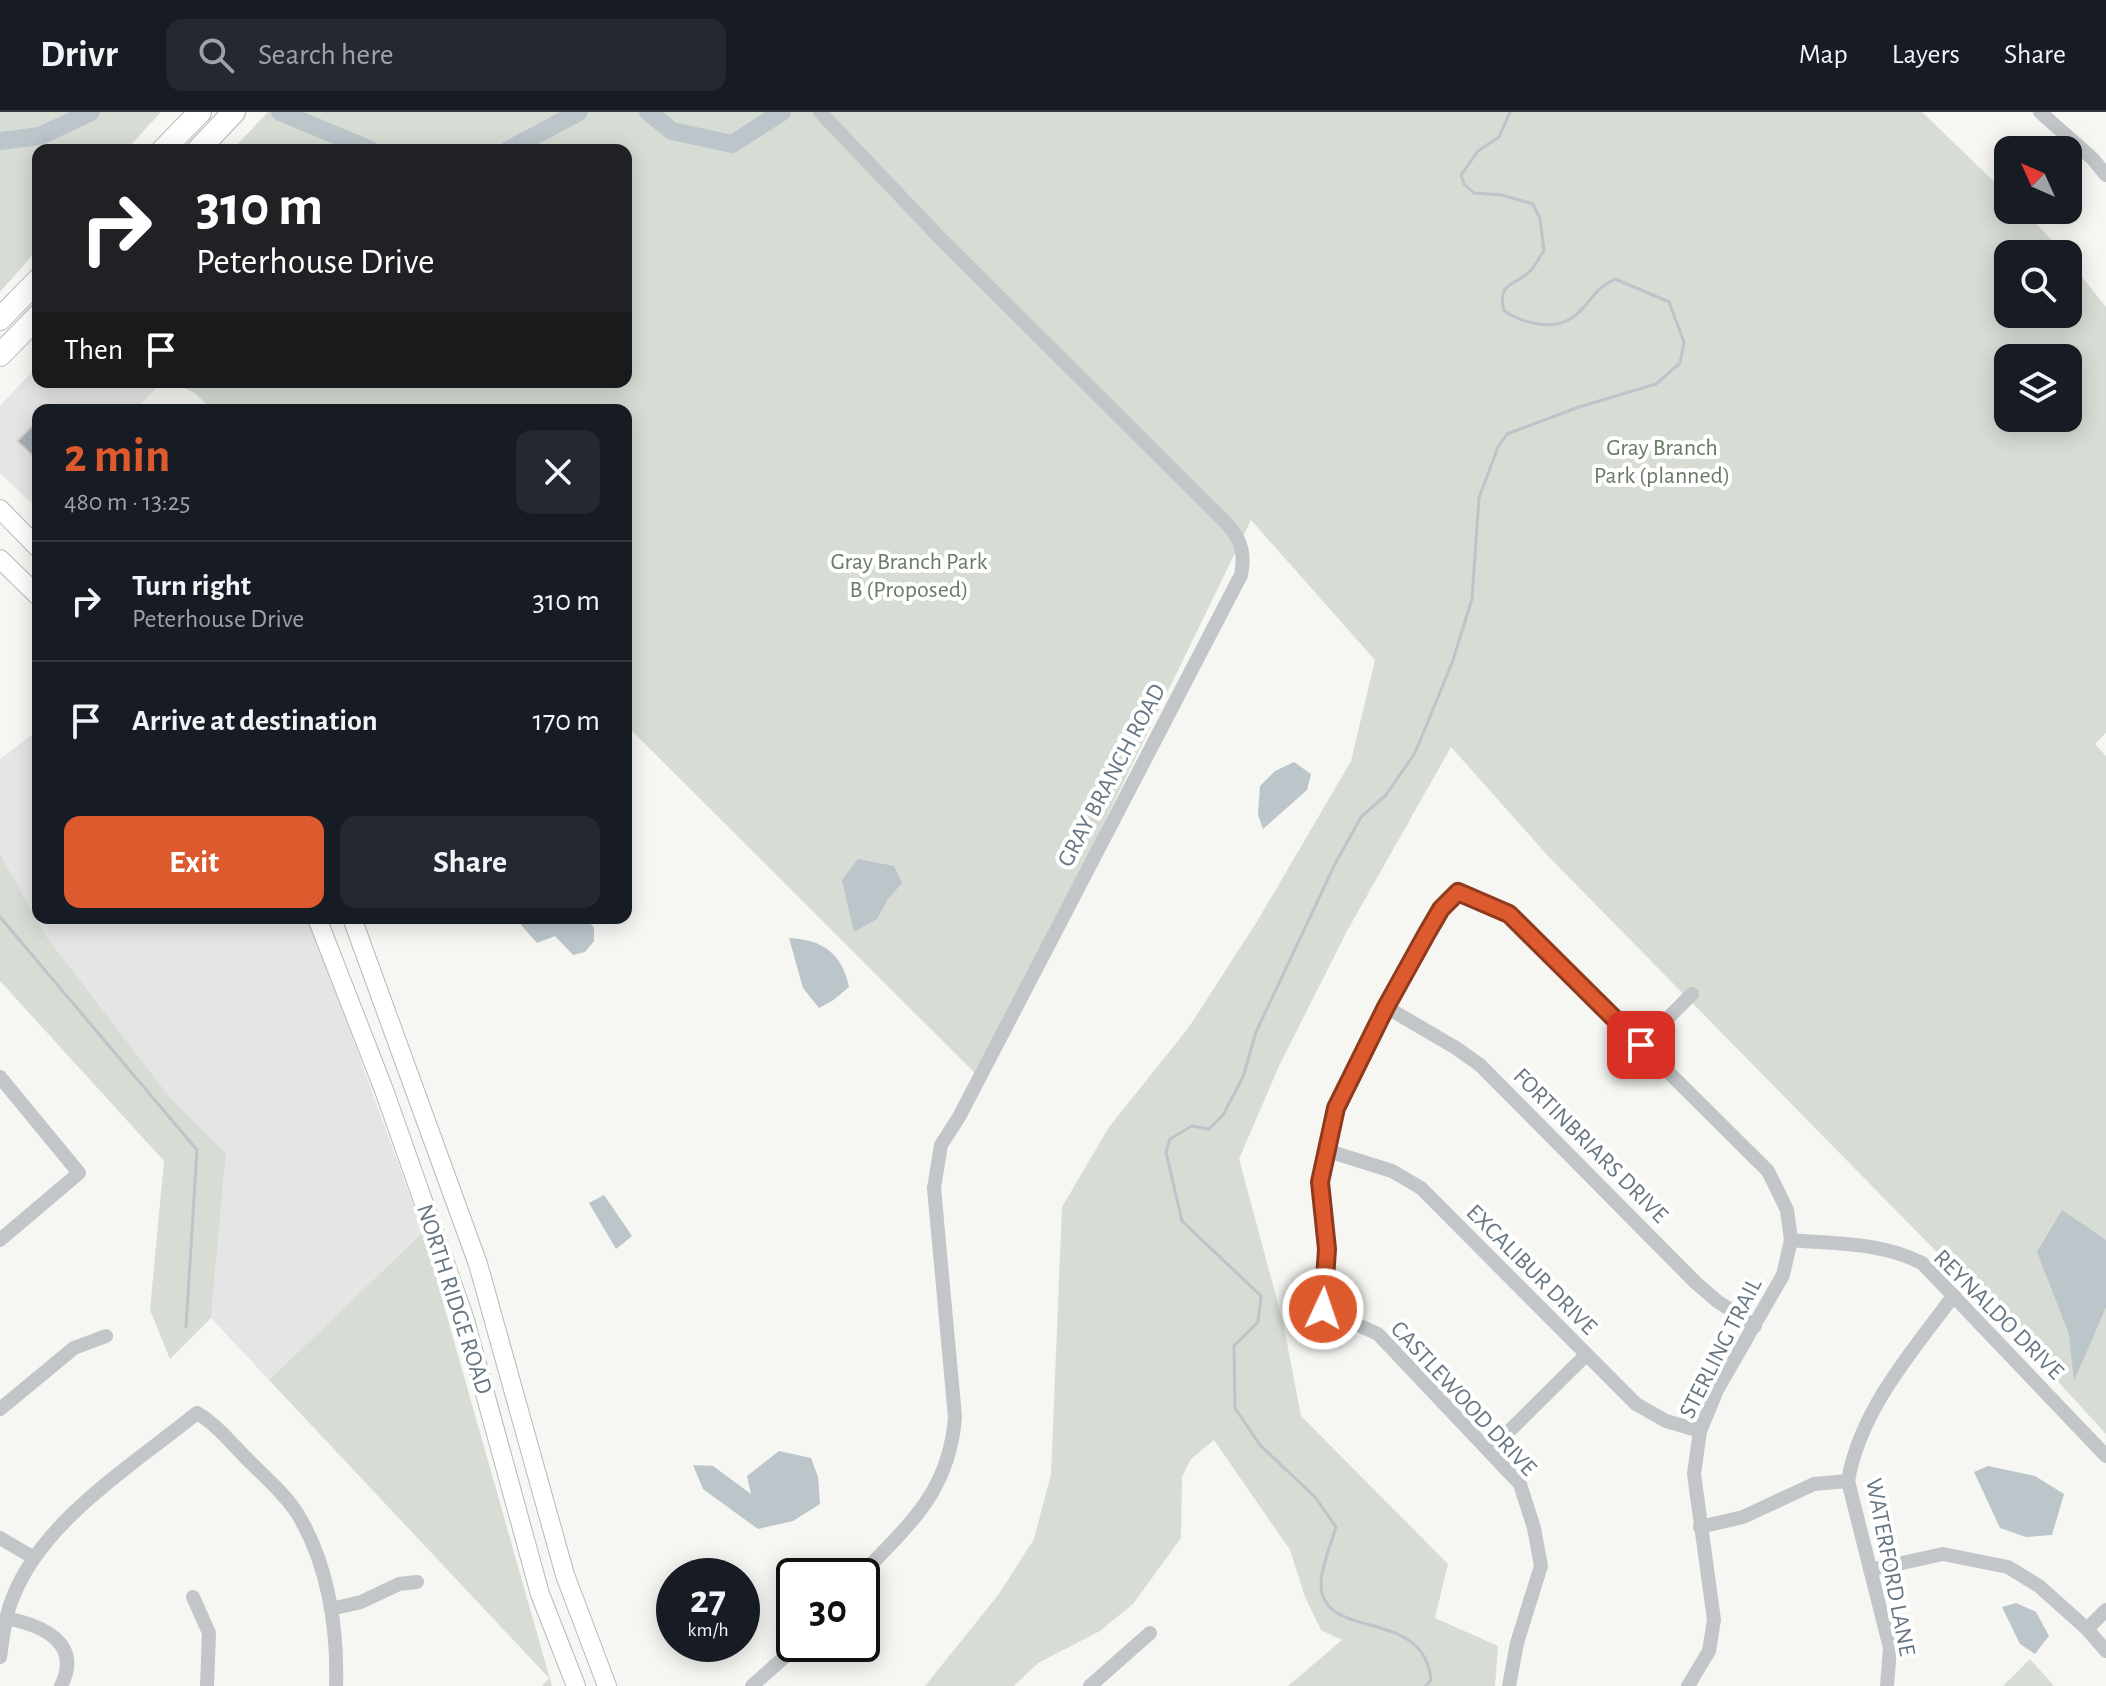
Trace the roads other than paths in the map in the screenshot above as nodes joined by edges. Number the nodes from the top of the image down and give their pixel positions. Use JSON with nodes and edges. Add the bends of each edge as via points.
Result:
{"nodes":[{"id":1,"x":200,"y":112,"type":"edge"},
{"id":2,"x":234,"y":112,"type":"edge"},
{"id":3,"x":2040,"y":112,"type":"edge"},
{"id":4,"x":825,"y":118,"type":"edge"},
{"id":5,"x":171,"y":142,"type":"edge"},
{"id":6,"x":203,"y":144,"type":"edge"},
{"id":7,"x":2106,"y":175,"type":"edge"},
{"id":8,"x":32,"y":286,"type":"edge"},
{"id":9,"x":0,"y":319,"type":"edge"},
{"id":10,"x":32,"y":322,"type":"edge"},
{"id":11,"x":0,"y":355,"type":"edge"},
{"id":12,"x":0,"y":509,"type":"edge"},
{"id":13,"x":32,"y":542,"type":"edge"},
{"id":14,"x":0,"y":559,"type":"edge"},
{"id":15,"x":32,"y":590,"type":"edge"},
{"id":16,"x":319,"y":924,"type":"edge"},
{"id":17,"x":354,"y":924,"type":"edge"},
{"id":18,"x":1692,"y":994,"type":"dead end"},
{"id":19,"x":1386,"y":1007,"type":"junction"},
{"id":20,"x":1641,"y":1045,"type":"junction"},
{"id":21,"x":0,"y":1078,"type":"edge"},
{"id":22,"x":1325,"y":1150,"type":"junction"},
{"id":23,"x":0,"y":1240,"type":"edge"},
{"id":24,"x":1791,"y":1240,"type":"junction"},
{"id":25,"x":1954,"y":1295,"type":"junction"},
{"id":26,"x":1755,"y":1326,"type":"junction"},
{"id":27,"x":106,"y":1336,"type":"dead end"},
{"id":28,"x":1586,"y":1355,"type":"junction"},
{"id":29,"x":0,"y":1409,"type":"edge"},
{"id":30,"x":1700,"y":1431,"type":"junction"},
{"id":31,"x":1489,"y":1451,"type":"junction"},
{"id":32,"x":2106,"y":1456,"type":"edge"},
{"id":33,"x":1848,"y":1481,"type":"junction"},
{"id":34,"x":1700,"y":1527,"type":"junction"},
{"id":35,"x":0,"y":1538,"type":"edge"},
{"id":36,"x":34,"y":1558,"type":"junction"},
{"id":37,"x":877,"y":1558,"type":"edge"},
{"id":38,"x":1870,"y":1570,"type":"junction"},
{"id":39,"x":417,"y":1582,"type":"dead end"},
{"id":40,"x":193,"y":1597,"type":"dead end"},
{"id":41,"x":331,"y":1609,"type":"junction"},
{"id":42,"x":2106,"y":1610,"type":"edge"},
{"id":43,"x":6,"y":1618,"type":"junction"},
{"id":44,"x":2087,"y":1629,"type":"junction"},
{"id":45,"x":1150,"y":1633,"type":"dead end"},
{"id":46,"x":2106,"y":1651,"type":"edge"},
{"id":47,"x":0,"y":1657,"type":"edge"},
{"id":48,"x":779,"y":1662,"type":"edge"},
{"id":49,"x":61,"y":1686,"type":"edge"},
{"id":50,"x":207,"y":1686,"type":"edge"},
{"id":51,"x":336,"y":1686,"type":"edge"},
{"id":52,"x":576,"y":1686,"type":"edge"},
{"id":53,"x":607,"y":1686,"type":"edge"},
{"id":54,"x":752,"y":1686,"type":"edge"},
{"id":55,"x":1090,"y":1686,"type":"edge"},
{"id":56,"x":1509,"y":1686,"type":"edge"},
{"id":57,"x":1688,"y":1686,"type":"edge"},
{"id":58,"x":1887,"y":1686,"type":"edge"}],
"edges":[{"from":1,"to":5,"type":"highway"},
{"from":2,"to":6,"type":"highway"},
{"from":3,"to":7,"type":"street"},
{"from":4,"to":37,"type":"street","name":"GRAY BRANCH ROAD","via":[[1228,525],[1243,554],[1241,575],[941,1145],[934,1188],[953,1439],[949,1461],[930,1500]]},
{"from":8,"to":9,"type":"highway"},
{"from":10,"to":11,"type":"highway"},
{"from":12,"to":13,"type":"main road"},
{"from":14,"to":15,"type":"main road"},
{"from":16,"to":52,"type":"main road","name":"NORTH RIDGE ROAD","via":[[464,1317],[540,1594]]},
{"from":17,"to":53,"type":"main road","name":"NORTH RIDGE ROAD","via":[[478,1264],[565,1575]]},
{"from":18,"to":20,"type":"street"},
{"from":19,"to":20,"type":"street","name":"STERLING TRAIL","via":[[1441,909],[1458,892],[1509,914]]},
{"from":19,"to":22,"type":"street","via":[[1336,1108]]},
{"from":19,"to":26,"type":"street","name":"FORTINBRIARS DRIVE","via":[[1480,1065],[1696,1283]]},
{"from":20,"to":24,"type":"street","name":"STERLING TRAIL","via":[[1768,1171],[1787,1210]]},
{"from":21,"to":23,"type":"street","via":[[79,1173]]},
{"from":22,"to":28,"type":"street","name":"EXCALIBUR DRIVE","via":[[1392,1171],[1421,1188]]},
{"from":22,"to":31,"type":"street","name":"CASTLEWOOD DRIVE","via":[[1320,1182],[1327,1249],[1323,1309],[1378,1334]]},
{"from":24,"to":25,"type":"street","name":"REYNALDO DRIVE","via":[[1900,1252],[1922,1263]]},
{"from":24,"to":26,"type":"street","name":"STERLING TRAIL","via":[[1783,1275]]},
{"from":25,"to":32,"type":"street","name":"REYNALDO DRIVE"},
{"from":25,"to":33,"type":"street","name":"WATERFORD LANE","via":[[1876,1404],[1852,1454]]},
{"from":26,"to":30,"type":"street","name":"STERLING TRAIL"},
{"from":27,"to":29,"type":"street","via":[[74,1348]]},
{"from":28,"to":30,"type":"street","name":"EXCALIBUR DRIVE","via":[[1636,1404],[1666,1421]]},
{"from":28,"to":31,"type":"street"},
{"from":30,"to":34,"type":"street","name":"STERLING TRAIL","via":[[1694,1474]]},
{"from":31,"to":56,"type":"street","name":"CASTLEWOOD DRIVE","via":[[1520,1484],[1541,1566]]},
{"from":33,"to":34,"type":"street","via":[[1814,1484],[1743,1517]]},
{"from":33,"to":38,"type":"street","name":"WATERFORD LANE"},
{"from":34,"to":57,"type":"street","name":"STERLING TRAIL","via":[[1714,1620],[1709,1651]]},
{"from":35,"to":36,"type":"street"},
{"from":36,"to":41,"type":"street","via":[[75,1512],[197,1413],[297,1514]]},
{"from":36,"to":43,"type":"street"},
{"from":38,"to":44,"type":"street","via":[[1943,1554],[2008,1567],[2039,1586]]},
{"from":38,"to":58,"type":"street","name":"WATERFORD LANE","via":[[1890,1648]]},
{"from":39,"to":41,"type":"street"},
{"from":40,"to":50,"type":"street","via":[[209,1633]]},
{"from":41,"to":51,"type":"street"},
{"from":42,"to":44,"type":"street"},
{"from":43,"to":47,"type":"street"},
{"from":43,"to":49,"type":"street","via":[[34,1624],[56,1638],[66,1656]]},
{"from":44,"to":46,"type":"street"},
{"from":45,"to":55,"type":"street"},
{"from":48,"to":54,"type":"street"}]}
